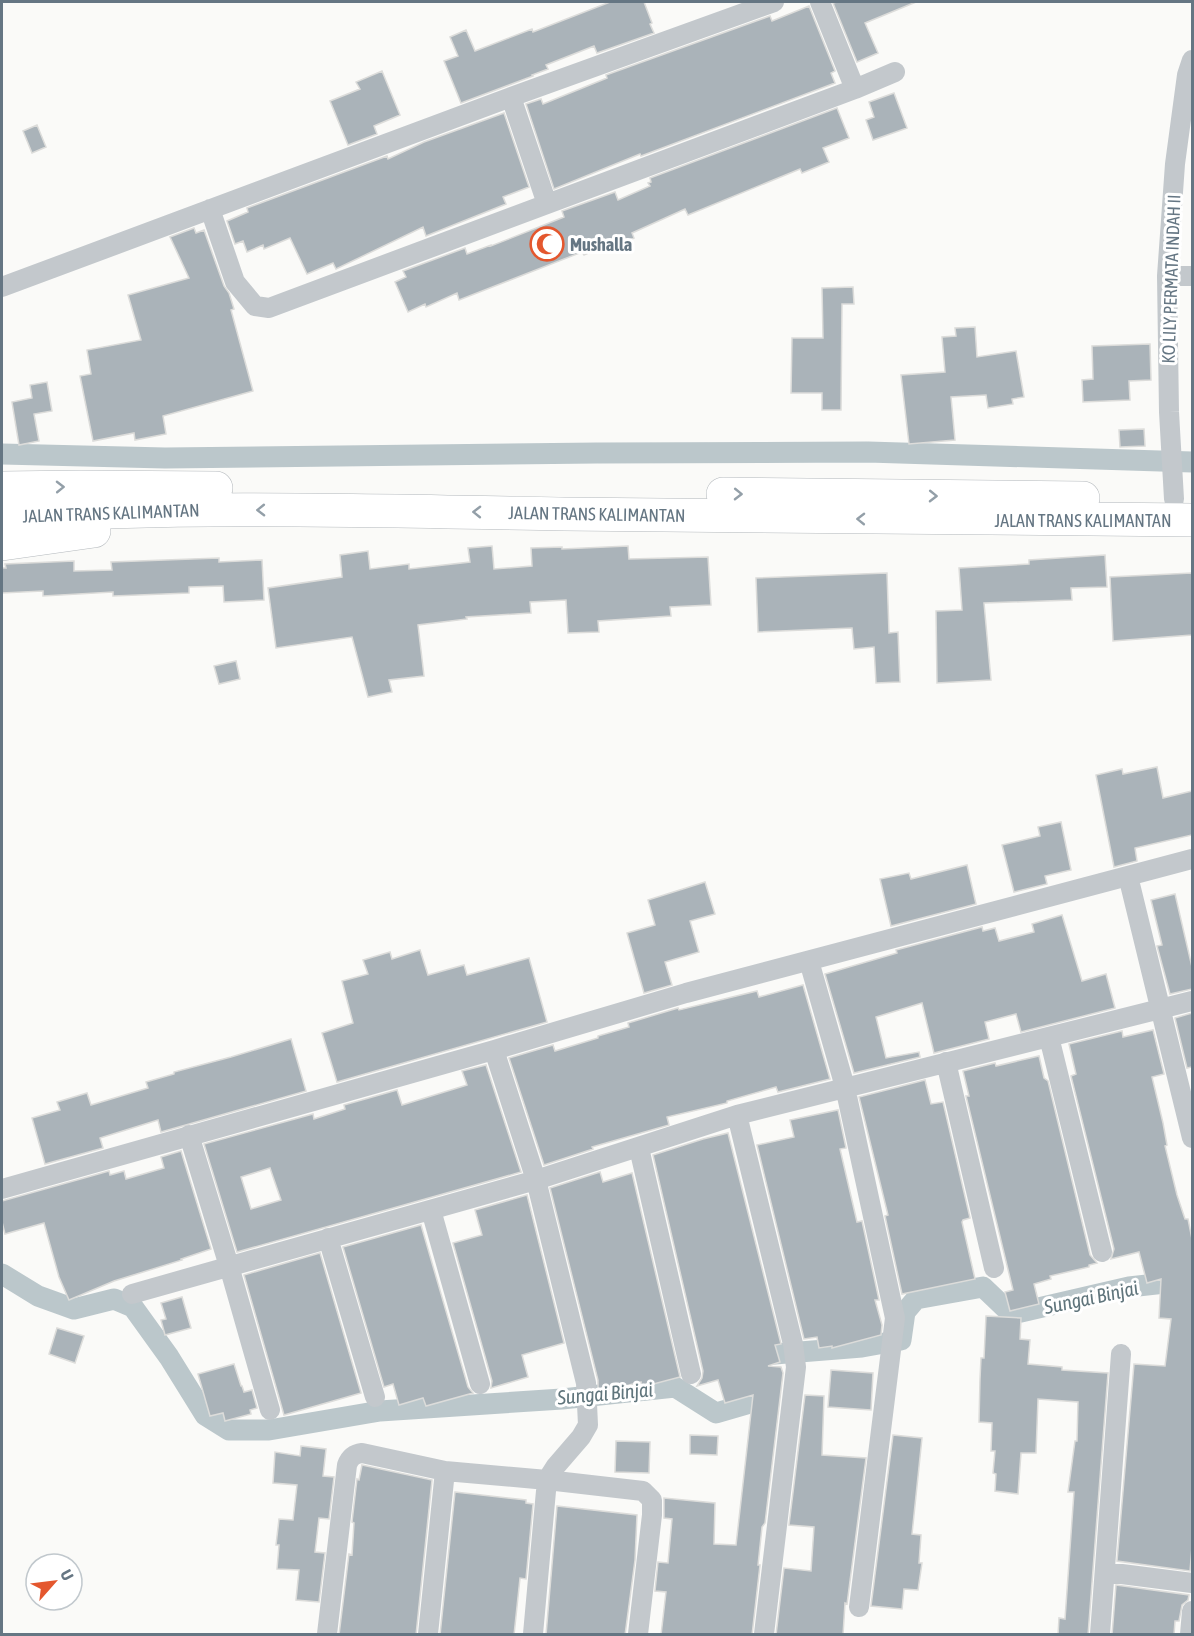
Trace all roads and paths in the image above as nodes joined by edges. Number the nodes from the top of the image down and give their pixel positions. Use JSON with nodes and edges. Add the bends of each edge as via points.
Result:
{"nodes":[{"id":1,"x":774,"y":2,"type":"edge"},
{"id":2,"x":820,"y":2,"type":"edge"},
{"id":3,"x":1192,"y":60,"type":"edge"},
{"id":4,"x":895,"y":72,"type":"dead end"},
{"id":5,"x":855,"y":89,"type":"junction"},
{"id":6,"x":510,"y":97,"type":"junction"},
{"id":7,"x":1184,"y":164,"type":"edge"},
{"id":8,"x":547,"y":204,"type":"junction"},
{"id":9,"x":210,"y":209,"type":"junction"},
{"id":10,"x":1167,"y":276,"type":"junction"},
{"id":11,"x":1192,"y":276,"type":"edge"},
{"id":12,"x":2,"y":287,"type":"edge"},
{"id":13,"x":2,"y":488,"type":"edge"},
{"id":14,"x":1183,"y":502,"type":"edge"},
{"id":15,"x":152,"y":511,"type":"junction"},
{"id":16,"x":2,"y":517,"type":"edge"},
{"id":17,"x":2,"y":544,"type":"edge"},
{"id":18,"x":1192,"y":859,"type":"edge"},
{"id":19,"x":1128,"y":876,"type":"junction"},
{"id":20,"x":808,"y":962,"type":"junction"},
{"id":21,"x":1192,"y":1001,"type":"edge"},
{"id":22,"x":1162,"y":1009,"type":"junction"},
{"id":23,"x":1049,"y":1037,"type":"junction"},
{"id":24,"x":494,"y":1050,"type":"junction"},
{"id":25,"x":946,"y":1062,"type":"junction"},
{"id":26,"x":844,"y":1087,"type":"junction"},
{"id":27,"x":1189,"y":1111,"type":"edge"},
{"id":28,"x":737,"y":1115,"type":"junction"},
{"id":29,"x":189,"y":1135,"type":"junction"},
{"id":30,"x":1192,"y":1138,"type":"edge"},
{"id":31,"x":639,"y":1148,"type":"junction"},
{"id":32,"x":536,"y":1180,"type":"junction"},
{"id":33,"x":2,"y":1189,"type":"edge"},
{"id":34,"x":431,"y":1210,"type":"junction"},
{"id":35,"x":328,"y":1238,"type":"junction"},
{"id":36,"x":1102,"y":1252,"type":"dead end"},
{"id":37,"x":229,"y":1266,"type":"junction"},
{"id":38,"x":994,"y":1268,"type":"dead end"},
{"id":39,"x":132,"y":1294,"type":"dead end"},
{"id":40,"x":1121,"y":1354,"type":"dead end"},
{"id":41,"x":691,"y":1374,"type":"dead end"},
{"id":42,"x":480,"y":1384,"type":"dead end"},
{"id":43,"x":375,"y":1397,"type":"dead end"},
{"id":44,"x":270,"y":1410,"type":"dead end"},
{"id":45,"x":445,"y":1471,"type":"junction"},
{"id":46,"x":547,"y":1480,"type":"junction"},
{"id":47,"x":1106,"y":1572,"type":"junction"},
{"id":48,"x":1192,"y":1583,"type":"edge"},
{"id":49,"x":859,"y":1607,"type":"dead end"},
{"id":50,"x":1192,"y":1611,"type":"edge"},
{"id":51,"x":327,"y":1635,"type":"edge"},
{"id":52,"x":428,"y":1635,"type":"edge"},
{"id":53,"x":533,"y":1635,"type":"edge"},
{"id":54,"x":638,"y":1635,"type":"edge"},
{"id":55,"x":764,"y":1635,"type":"edge"},
{"id":56,"x":1100,"y":1635,"type":"edge"},
{"id":57,"x":1190,"y":1635,"type":"edge"}],
"edges":[{"from":1,"to":6,"type":"street"},
{"from":2,"to":5,"type":"street"},
{"from":3,"to":7,"type":"street","name":"KO LILY PERMATA INDAH II","via":[[1187,75]]},
{"from":4,"to":5,"type":"street"},
{"from":5,"to":8,"type":"street"},
{"from":6,"to":8,"type":"street"},
{"from":6,"to":9,"type":"street"},
{"from":7,"to":10,"type":"street","name":"KO LILY PERMATA INDAH II"},
{"from":8,"to":9,"type":"street","via":[[269,309],[255,306],[235,282]]},
{"from":9,"to":12,"type":"street"},
{"from":10,"to":11,"type":"street"},
{"from":10,"to":14,"type":"street","name":"KO LILY PERMATA INDAH II","via":[[1169,412]]},
{"from":13,"to":14,"type":"highway","name":"JALAN TRANS KALIMANTAN","one_way":true},
{"from":14,"to":15,"type":"highway","name":"JALAN TRANS KALIMANTAN","one_way":true,"via":[[925,520]]},
{"from":15,"to":16,"type":"highway","name":"JALAN TRANS KALIMANTAN"},
{"from":15,"to":17,"type":"highway","via":[[114,529]]},
{"from":18,"to":19,"type":"street"},
{"from":19,"to":20,"type":"street"},
{"from":19,"to":22,"type":"street"},
{"from":20,"to":24,"type":"street","via":[[686,993]]},
{"from":20,"to":26,"type":"street"},
{"from":21,"to":22,"type":"street"},
{"from":22,"to":23,"type":"street"},
{"from":22,"to":27,"type":"street"},
{"from":23,"to":25,"type":"street"},
{"from":23,"to":36,"type":"street"},
{"from":24,"to":29,"type":"street"},
{"from":24,"to":32,"type":"street"},
{"from":25,"to":26,"type":"street"},
{"from":25,"to":38,"type":"street"},
{"from":26,"to":28,"type":"street"},
{"from":26,"to":49,"type":"street","via":[[895,1318]]},
{"from":27,"to":30,"type":"street"},
{"from":28,"to":31,"type":"street"},
{"from":28,"to":55,"type":"street","via":[[796,1367]]},
{"from":29,"to":33,"type":"street"},
{"from":29,"to":37,"type":"street"},
{"from":31,"to":32,"type":"street"},
{"from":31,"to":41,"type":"street"},
{"from":32,"to":34,"type":"street"},
{"from":32,"to":46,"type":"street","via":[[586,1383],[588,1425]]},
{"from":34,"to":35,"type":"street"},
{"from":34,"to":42,"type":"street"},
{"from":35,"to":37,"type":"street"},
{"from":35,"to":43,"type":"street"},
{"from":37,"to":39,"type":"street"},
{"from":37,"to":44,"type":"street"},
{"from":40,"to":47,"type":"street"},
{"from":45,"to":46,"type":"street"},
{"from":45,"to":51,"type":"street","via":[[362,1453],[349,1459]]},
{"from":45,"to":52,"type":"street"},
{"from":46,"to":53,"type":"street"},
{"from":46,"to":54,"type":"street","via":[[635,1489],[652,1500]]},
{"from":47,"to":48,"type":"street"},
{"from":47,"to":56,"type":"street"},
{"from":50,"to":57,"type":"street"}]}
